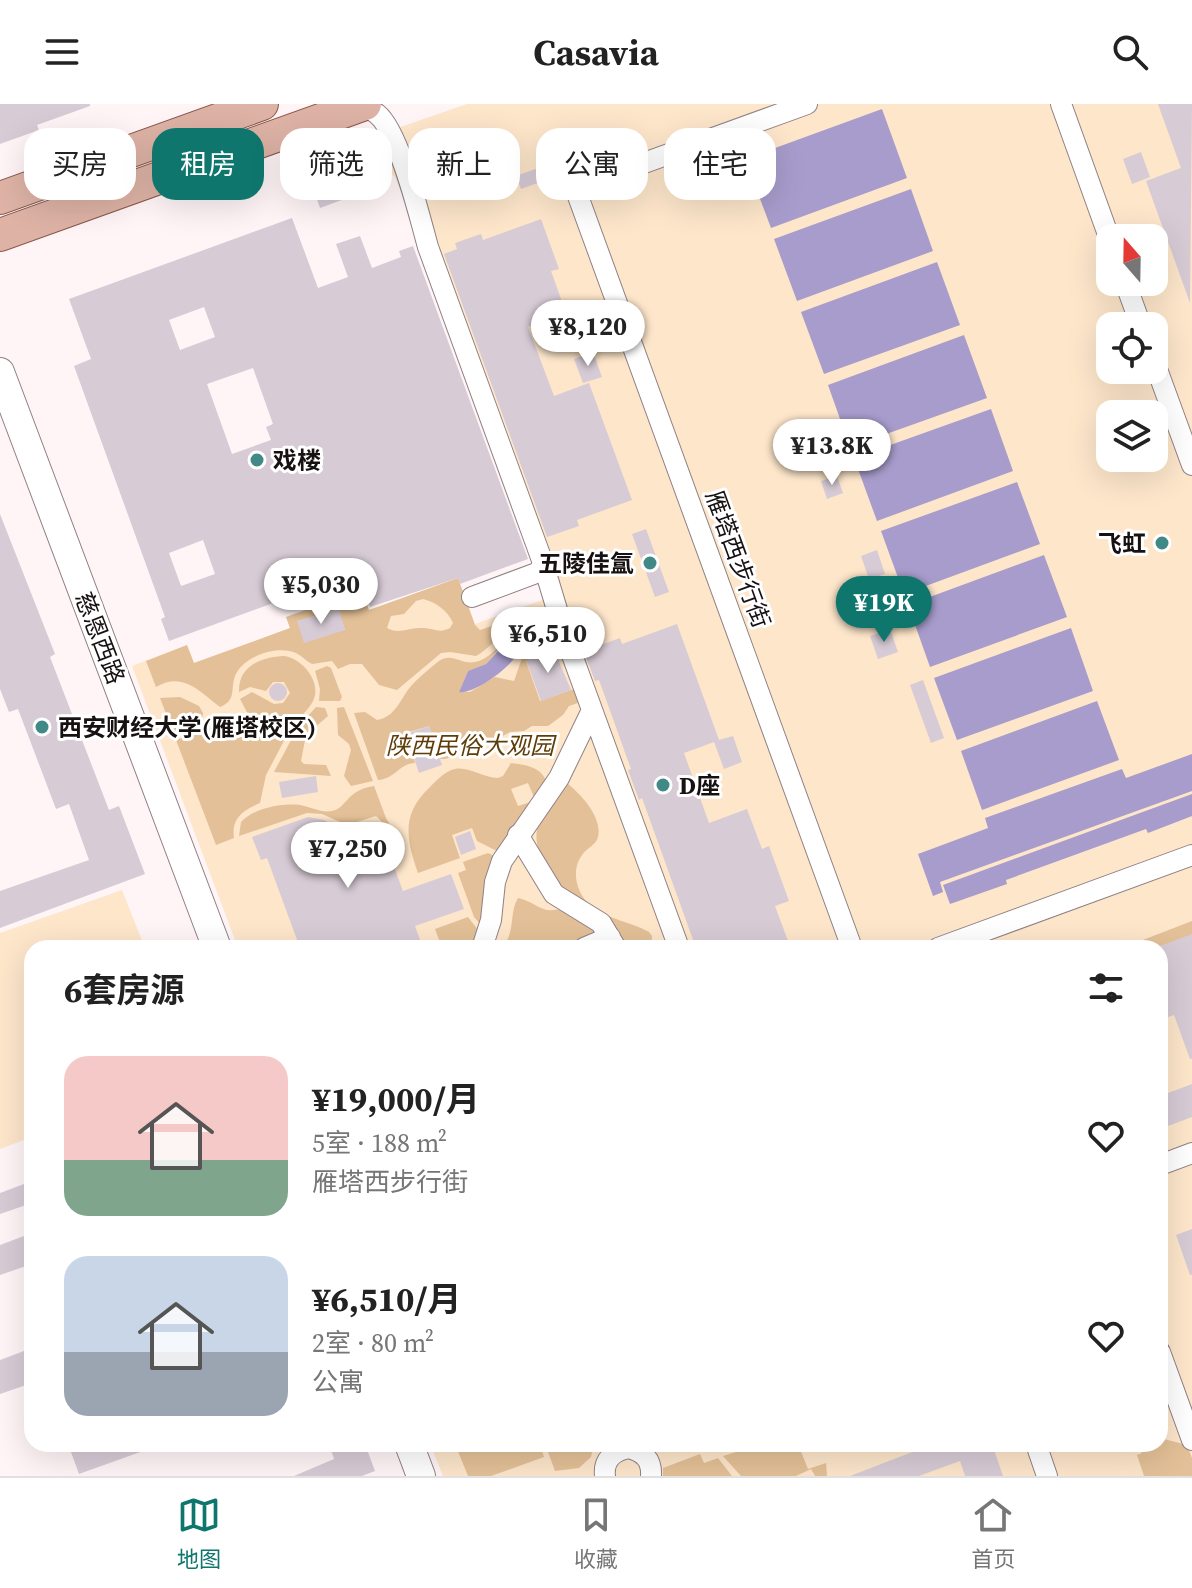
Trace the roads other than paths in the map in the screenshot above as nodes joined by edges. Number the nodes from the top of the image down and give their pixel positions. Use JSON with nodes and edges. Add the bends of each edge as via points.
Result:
{"nodes":[{"id":1,"x":262,"y":104,"type":"edge"},
{"id":2,"x":807,"y":104,"type":"edge"},
{"id":3,"x":1061,"y":104,"type":"edge"},
{"id":4,"x":359,"y":106,"type":"edge"},
{"id":5,"x":0,"y":198,"type":"edge"},
{"id":6,"x":1104,"y":224,"type":"edge"},
{"id":7,"x":0,"y":235,"type":"edge"},
{"id":8,"x":0,"y":372,"type":"edge"},
{"id":9,"x":1162,"y":384,"type":"edge"},
{"id":10,"x":1192,"y":465,"type":"edge"},
{"id":11,"x":543,"y":563,"type":"junction"},
{"id":12,"x":472,"y":597,"type":"dead end"},
{"id":13,"x":592,"y":710,"type":"junction"},
{"id":14,"x":518,"y":835,"type":"junction"},
{"id":15,"x":1192,"y":855,"type":"edge"},
{"id":16,"x":214,"y":940,"type":"edge"},
{"id":17,"x":485,"y":940,"type":"edge"},
{"id":18,"x":612,"y":940,"type":"edge"},
{"id":19,"x":676,"y":940,"type":"edge"},
{"id":20,"x":849,"y":940,"type":"edge"},
{"id":21,"x":960,"y":940,"type":"edge"},
{"id":22,"x":1192,"y":1153,"type":"edge"},
{"id":23,"x":1168,"y":1162,"type":"edge"},
{"id":24,"x":1168,"y":1374,"type":"edge"},
{"id":25,"x":1192,"y":1440,"type":"edge"},
{"id":26,"x":412,"y":1452,"type":"edge"},
{"id":27,"x":614,"y":1452,"type":"edge"},
{"id":28,"x":637,"y":1452,"type":"edge"},
{"id":29,"x":1039,"y":1452,"type":"edge"},
{"id":30,"x":421,"y":1476,"type":"edge"},
{"id":31,"x":605,"y":1476,"type":"edge"},
{"id":32,"x":651,"y":1476,"type":"edge"},
{"id":33,"x":1047,"y":1476,"type":"edge"}],
"edges":[{"from":1,"to":5,"type":"main road"},
{"from":2,"to":20,"type":"street","name":"雁塔西步行街","via":[[575,188]]},
{"from":3,"to":6,"type":"street"},
{"from":4,"to":7,"type":"main road"},
{"from":4,"to":11,"type":"street","via":[[376,112],[390,131]]},
{"from":8,"to":16,"type":"main road","name":"慈恩西路"},
{"from":9,"to":10,"type":"street"},
{"from":11,"to":12,"type":"street","via":[[539,572]]},
{"from":11,"to":13,"type":"street"},
{"from":13,"to":14,"type":"street","via":[[559,778]]},
{"from":13,"to":19,"type":"street"},
{"from":14,"to":17,"type":"street","via":[[498,872]]},
{"from":14,"to":18,"type":"street","via":[[554,894],[601,923]]},
{"from":15,"to":21,"type":"street"},
{"from":22,"to":23,"type":"street"},
{"from":24,"to":25,"type":"street"},
{"from":26,"to":30,"type":"main road"},
{"from":27,"to":31,"type":"street"},
{"from":28,"to":32,"type":"street","via":[[650,1464]]},
{"from":29,"to":33,"type":"street"}]}
